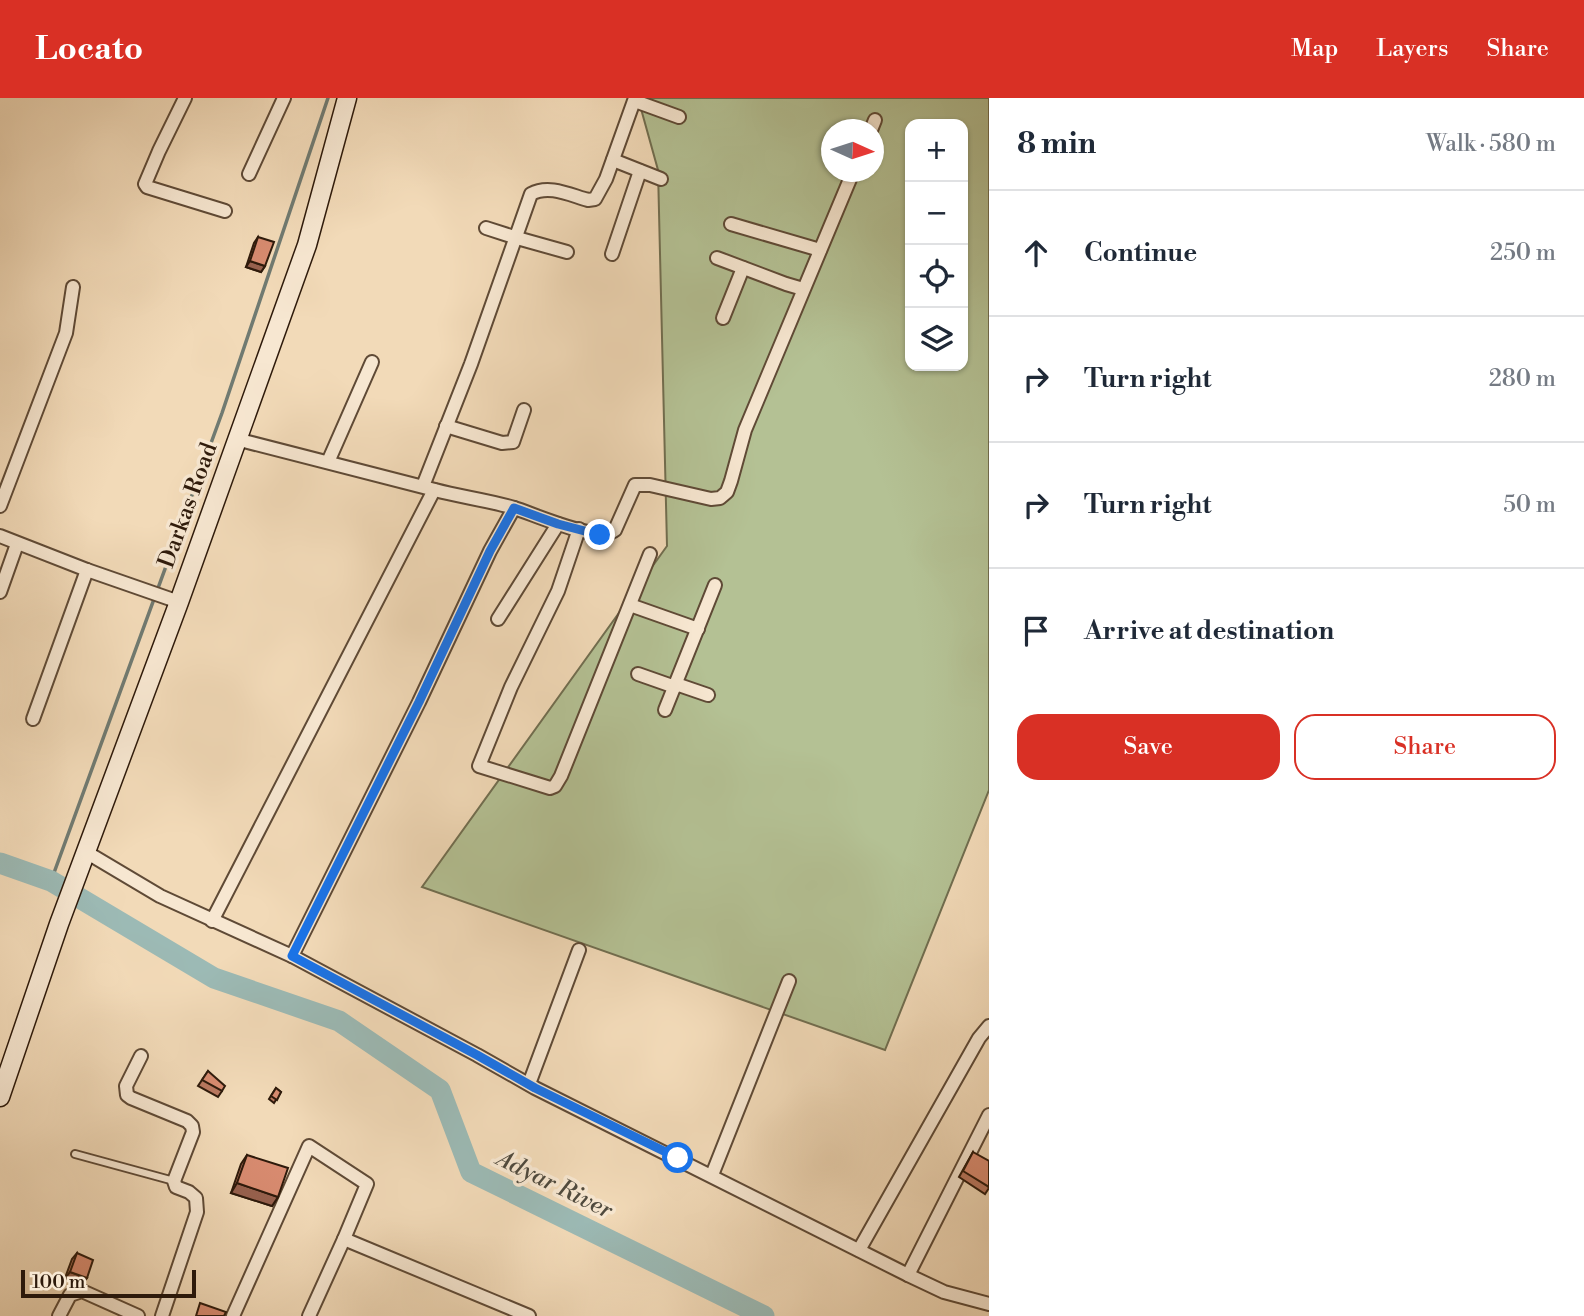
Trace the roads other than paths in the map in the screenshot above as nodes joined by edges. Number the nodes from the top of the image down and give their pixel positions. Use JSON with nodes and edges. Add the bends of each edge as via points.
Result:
{"nodes":[{"id":1,"x":186,"y":98,"type":"edge"},
{"id":2,"x":284,"y":98,"type":"edge"},
{"id":3,"x":347,"y":98,"type":"edge"},
{"id":4,"x":635,"y":99,"type":"edge"},
{"id":5,"x":679,"y":117,"type":"dead end"},
{"id":6,"x":613,"y":160,"type":"junction"},
{"id":7,"x":640,"y":171,"type":"junction"},
{"id":8,"x":248,"y":174,"type":"dead end"},
{"id":9,"x":661,"y":178,"type":"dead end"},
{"id":10,"x":849,"y":182,"type":"edge"},
{"id":11,"x":225,"y":211,"type":"dead end"},
{"id":12,"x":732,"y":224,"type":"dead end"},
{"id":13,"x":486,"y":228,"type":"dead end"},
{"id":14,"x":517,"y":238,"type":"junction"},
{"id":15,"x":820,"y":250,"type":"junction"},
{"id":16,"x":567,"y":252,"type":"dead end"},
{"id":17,"x":612,"y":254,"type":"dead end"},
{"id":18,"x":717,"y":258,"type":"dead end"},
{"id":19,"x":743,"y":268,"type":"junction"},
{"id":20,"x":73,"y":287,"type":"dead end"},
{"id":21,"x":803,"y":289,"type":"junction"},
{"id":22,"x":723,"y":317,"type":"dead end"},
{"id":23,"x":372,"y":362,"type":"dead end"},
{"id":24,"x":524,"y":410,"type":"dead end"},
{"id":25,"x":446,"y":426,"type":"junction"},
{"id":26,"x":236,"y":439,"type":"junction"},
{"id":27,"x":328,"y":462,"type":"junction"},
{"id":28,"x":428,"y":488,"type":"junction"},
{"id":29,"x":0,"y":506,"type":"edge"},
{"id":30,"x":514,"y":508,"type":"junction"},
{"id":31,"x":558,"y":524,"type":"junction"},
{"id":32,"x":579,"y":529,"type":"junction"},
{"id":33,"x":0,"y":536,"type":"edge"},
{"id":34,"x":17,"y":544,"type":"junction"},
{"id":35,"x":650,"y":554,"type":"dead end"},
{"id":36,"x":87,"y":570,"type":"junction"},
{"id":37,"x":715,"y":585,"type":"dead end"},
{"id":38,"x":0,"y":592,"type":"edge"},
{"id":39,"x":165,"y":597,"type":"junction"},
{"id":40,"x":630,"y":605,"type":"junction"},
{"id":41,"x":498,"y":619,"type":"dead end"},
{"id":42,"x":698,"y":629,"type":"junction"},
{"id":43,"x":638,"y":674,"type":"dead end"},
{"id":44,"x":675,"y":685,"type":"junction"},
{"id":45,"x":708,"y":695,"type":"dead end"},
{"id":46,"x":666,"y":710,"type":"dead end"},
{"id":47,"x":33,"y":719,"type":"dead end"},
{"id":48,"x":83,"y":860,"type":"junction"},
{"id":49,"x":212,"y":921,"type":"junction"},
{"id":50,"x":579,"y":950,"type":"dead end"},
{"id":51,"x":292,"y":956,"type":"junction"},
{"id":52,"x":789,"y":981,"type":"dead end"},
{"id":53,"x":989,"y":1026,"type":"edge"},
{"id":54,"x":141,"y":1056,"type":"dead end"},
{"id":55,"x":529,"y":1084,"type":"junction"},
{"id":56,"x":0,"y":1097,"type":"edge"},
{"id":57,"x":989,"y":1115,"type":"edge"},
{"id":58,"x":75,"y":1154,"type":"dead end"},
{"id":59,"x":712,"y":1175,"type":"junction"},
{"id":60,"x":174,"y":1181,"type":"junction"},
{"id":61,"x":344,"y":1239,"type":"junction"},
{"id":62,"x":859,"y":1250,"type":"junction"},
{"id":63,"x":908,"y":1275,"type":"junction"},
{"id":64,"x":988,"y":1301,"type":"edge"},
{"id":65,"x":59,"y":1316,"type":"edge"},
{"id":66,"x":138,"y":1316,"type":"edge"},
{"id":67,"x":162,"y":1316,"type":"edge"},
{"id":68,"x":233,"y":1316,"type":"edge"},
{"id":69,"x":309,"y":1316,"type":"edge"},
{"id":70,"x":529,"y":1316,"type":"edge"}],
"edges":[{"from":1,"to":11,"type":"street","via":[[145,184]]},
{"from":2,"to":8,"type":"street"},
{"from":3,"to":26,"type":"main road","name":"Darkas Road","via":[[307,245]]},
{"from":4,"to":5,"type":"street"},
{"from":4,"to":6,"type":"street"},
{"from":6,"to":7,"type":"street"},
{"from":6,"to":14,"type":"street","via":[[595,200],[548,189],[531,194]]},
{"from":7,"to":9,"type":"street"},
{"from":7,"to":17,"type":"street"},
{"from":10,"to":15,"type":"street"},
{"from":12,"to":15,"type":"street"},
{"from":13,"to":14,"type":"street"},
{"from":14,"to":16,"type":"street"},
{"from":14,"to":25,"type":"street"},
{"from":15,"to":21,"type":"street"},
{"from":18,"to":19,"type":"street"},
{"from":19,"to":21,"type":"street"},
{"from":19,"to":22,"type":"street"},
{"from":20,"to":29,"type":"street","via":[[66,333]]},
{"from":21,"to":32,"type":"street","via":[[745,430],[727,492],[711,499],[635,485],[611,535]]},
{"from":23,"to":27,"type":"street"},
{"from":24,"to":25,"type":"street","via":[[513,442],[502,443]]},
{"from":25,"to":28,"type":"street"},
{"from":26,"to":27,"type":"street"},
{"from":26,"to":39,"type":"main road","name":"Darkas Road"},
{"from":27,"to":28,"type":"street"},
{"from":28,"to":30,"type":"street"},
{"from":28,"to":49,"type":"street"},
{"from":30,"to":31,"type":"street"},
{"from":30,"to":51,"type":"street"},
{"from":31,"to":32,"type":"street"},
{"from":31,"to":41,"type":"street"},
{"from":32,"to":40,"type":"street","via":[[558,591],[479,766],[555,786]]},
{"from":33,"to":34,"type":"street"},
{"from":34,"to":36,"type":"street"},
{"from":34,"to":38,"type":"street"},
{"from":35,"to":40,"type":"street"},
{"from":36,"to":39,"type":"street"},
{"from":36,"to":47,"type":"street"},
{"from":37,"to":42,"type":"street"},
{"from":39,"to":48,"type":"main road","name":"Darkas Road"},
{"from":40,"to":42,"type":"street"},
{"from":42,"to":44,"type":"street"},
{"from":43,"to":44,"type":"street"},
{"from":44,"to":45,"type":"street"},
{"from":44,"to":46,"type":"street"},
{"from":48,"to":49,"type":"street"},
{"from":48,"to":56,"type":"main road","name":"Darkas Road"},
{"from":49,"to":51,"type":"street"},
{"from":50,"to":55,"type":"street"},
{"from":51,"to":55,"type":"street"},
{"from":52,"to":59,"type":"street"},
{"from":53,"to":62,"type":"street"},
{"from":54,"to":60,"type":"street","via":[[126,1086],[127,1095],[192,1126]]},
{"from":55,"to":59,"type":"street"},
{"from":57,"to":63,"type":"street"},
{"from":58,"to":60,"type":"lane"},
{"from":59,"to":62,"type":"street"},
{"from":60,"to":67,"type":"street","via":[[176,1187],[196,1198],[197,1212]]},
{"from":61,"to":68,"type":"street","via":[[367,1184],[309,1146]]},
{"from":61,"to":69,"type":"street"},
{"from":61,"to":70,"type":"street"},
{"from":62,"to":63,"type":"street"},
{"from":63,"to":64,"type":"street","via":[[944,1292]]},
{"from":65,"to":66,"type":"street","via":[[69,1295],[82,1291]]}]}
